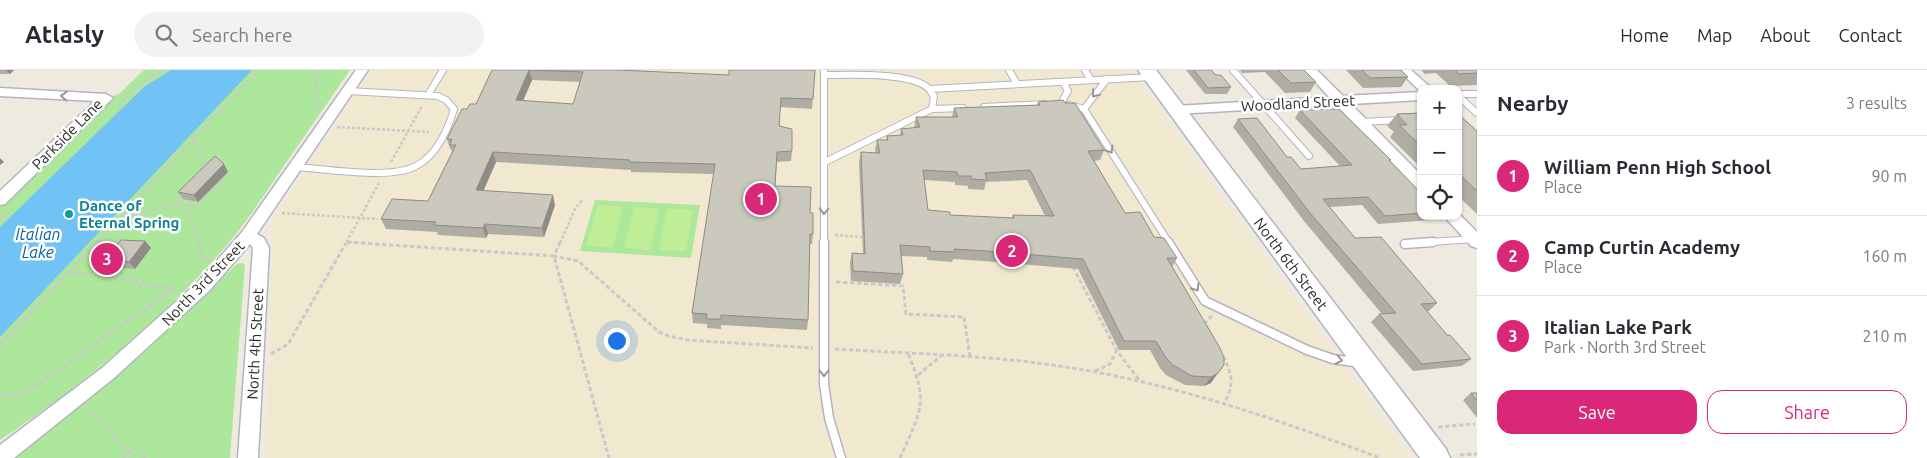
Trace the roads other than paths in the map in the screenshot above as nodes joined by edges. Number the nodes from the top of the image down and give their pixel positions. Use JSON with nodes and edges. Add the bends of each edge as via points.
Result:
{"nodes":[{"id":1,"x":362,"y":70,"type":"edge"},
{"id":2,"x":442,"y":70,"type":"edge"},
{"id":3,"x":888,"y":70,"type":"edge"},
{"id":4,"x":1009,"y":70,"type":"edge"},
{"id":5,"x":1084,"y":70,"type":"edge"},
{"id":6,"x":1234,"y":70,"type":"edge"},
{"id":7,"x":1310,"y":70,"type":"edge"},
{"id":8,"x":1404,"y":70,"type":"edge"},
{"id":9,"x":824,"y":72,"type":"edge"},
{"id":10,"x":1149,"y":73,"type":"edge"},
{"id":11,"x":898,"y":76,"type":"junction"},
{"id":12,"x":1107,"y":79,"type":"junction"},
{"id":13,"x":1091,"y":80,"type":"junction"},
{"id":14,"x":1063,"y":82,"type":"junction"},
{"id":15,"x":1017,"y":84,"type":"junction"},
{"id":16,"x":1420,"y":85,"type":"edge"},
{"id":17,"x":930,"y":89,"type":"junction"},
{"id":18,"x":348,"y":91,"type":"junction"},
{"id":19,"x":0,"y":92,"type":"edge"},
{"id":20,"x":1477,"y":94,"type":"edge"},
{"id":21,"x":428,"y":95,"type":"junction"},
{"id":22,"x":1462,"y":95,"type":"edge"},
{"id":23,"x":1417,"y":96,"type":"edge"},
{"id":24,"x":1462,"y":99,"type":"edge"},
{"id":25,"x":1340,"y":100,"type":"junction"},
{"id":26,"x":1061,"y":103,"type":"junction"},
{"id":27,"x":1264,"y":105,"type":"junction"},
{"id":28,"x":932,"y":109,"type":"junction"},
{"id":29,"x":1084,"y":109,"type":"junction"},
{"id":30,"x":1176,"y":110,"type":"junction"},
{"id":31,"x":1477,"y":113,"type":"edge"},
{"id":32,"x":1417,"y":119,"type":"edge"},
{"id":33,"x":1361,"y":122,"type":"junction"},
{"id":34,"x":1310,"y":156,"type":"dead end"},
{"id":35,"x":825,"y":162,"type":"junction"},
{"id":36,"x":296,"y":168,"type":"junction"},
{"id":37,"x":1417,"y":180,"type":"edge"},
{"id":38,"x":0,"y":200,"type":"edge"},
{"id":39,"x":1456,"y":220,"type":"edge"},
{"id":40,"x":248,"y":236,"type":"junction"},
{"id":41,"x":1476,"y":240,"type":"edge"},
{"id":42,"x":1405,"y":244,"type":"dead end"},
{"id":43,"x":1365,"y":364,"type":"junction"},
{"id":44,"x":0,"y":457,"type":"edge"},
{"id":45,"x":248,"y":458,"type":"edge"},
{"id":46,"x":841,"y":458,"type":"edge"},
{"id":47,"x":1436,"y":458,"type":"edge"}],
"edges":[{"from":1,"to":18,"type":"street","name":"North 3rd Street"},
{"from":2,"to":21,"type":"lane"},
{"from":3,"to":11,"type":"lane"},
{"from":4,"to":15,"type":"lane"},
{"from":5,"to":13,"type":"lane"},
{"from":6,"to":27,"type":"lane"},
{"from":7,"to":25,"type":"street"},
{"from":8,"to":16,"type":"street"},
{"from":9,"to":11,"type":"lane"},
{"from":9,"to":35,"type":"lane"},
{"from":10,"to":12,"type":"lane"},
{"from":10,"to":30,"type":"street","name":"North 6th Street"},
{"from":11,"to":17,"type":"lane","via":[[918,81]]},
{"from":12,"to":13,"type":"lane"},
{"from":12,"to":29,"type":"lane","one_way":true},
{"from":13,"to":14,"type":"lane"},
{"from":14,"to":15,"type":"lane"},
{"from":14,"to":26,"type":"lane","via":[[1068,91]]},
{"from":15,"to":17,"type":"lane"},
{"from":17,"to":28,"type":"lane","via":[[935,98]]},
{"from":18,"to":21,"type":"lane"},
{"from":18,"to":36,"type":"street","name":"North 3rd Street"},
{"from":38,"to":19,"type":"street","name":"Parkside Lane","one_way":true,"via":[[106,98]]},
{"from":20,"to":22,"type":"lane"},
{"from":21,"to":36,"type":"lane","via":[[446,100],[454,109],[433,153],[418,165],[403,171],[385,172]]},
{"from":23,"to":25,"type":"street","name":"Woodland Street"},
{"from":24,"to":31,"type":"lane"},
{"from":25,"to":27,"type":"street","name":"Woodland Street"},
{"from":25,"to":33,"type":"street"},
{"from":26,"to":28,"type":"lane"},
{"from":26,"to":29,"type":"lane"},
{"from":27,"to":30,"type":"street","name":"Woodland Street"},
{"from":27,"to":34,"type":"lane"},
{"from":28,"to":35,"type":"lane"},
{"from":29,"to":43,"type":"lane","one_way":true,"via":[[1205,301],[1307,350],[1333,359]]},
{"from":30,"to":43,"type":"street","name":"North 6th Street"},
{"from":32,"to":33,"type":"lane"},
{"from":33,"to":37,"type":"street"},
{"from":35,"to":46,"type":"lane","one_way":true,"via":[[824,384],[828,418]]},
{"from":36,"to":40,"type":"street","name":"North 3rd Street"},
{"from":39,"to":41,"type":"street"},
{"from":40,"to":44,"type":"street","name":"North 3rd Street","via":[[180,309],[108,373]]},
{"from":40,"to":45,"type":"street","name":"North 4th Street","via":[[258,242],[260,248]]},
{"from":41,"to":42,"type":"lane"},
{"from":43,"to":47,"type":"street","name":"North 6th Street"}]}
